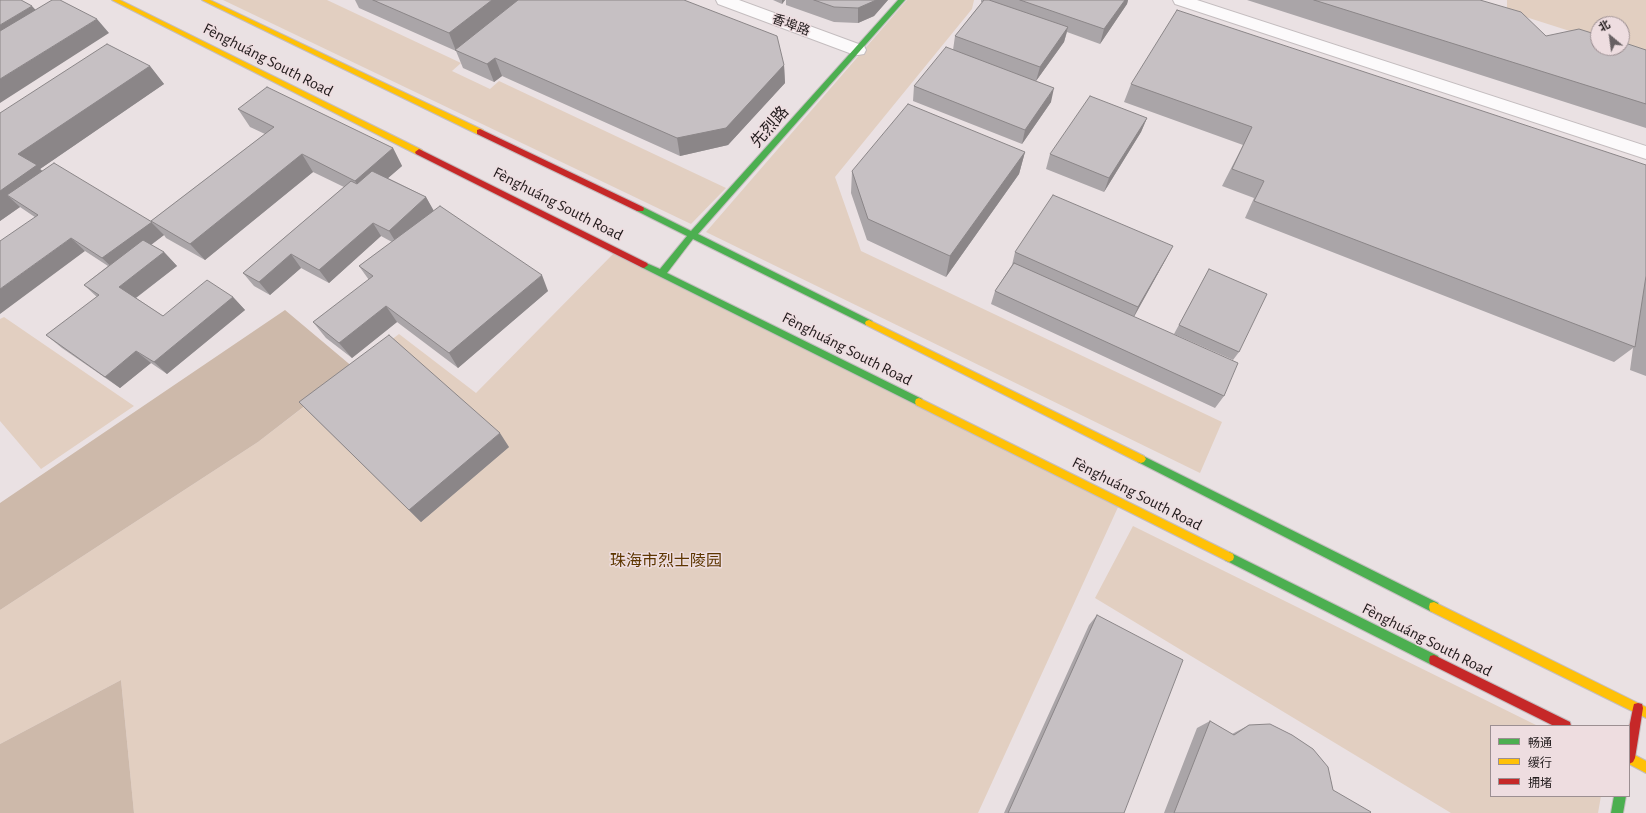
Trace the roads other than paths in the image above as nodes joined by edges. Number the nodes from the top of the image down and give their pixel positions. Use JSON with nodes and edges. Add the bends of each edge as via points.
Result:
{"nodes":[{"id":1,"x":115,"y":0,"type":"edge"},
{"id":2,"x":205,"y":0,"type":"edge"},
{"id":3,"x":724,"y":0,"type":"edge"},
{"id":4,"x":902,"y":0,"type":"edge"},
{"id":5,"x":1181,"y":0,"type":"edge"},
{"id":6,"x":858,"y":50,"type":"junction"},
{"id":7,"x":1646,"y":153,"type":"edge"},
{"id":8,"x":693,"y":234,"type":"junction"},
{"id":9,"x":662,"y":273,"type":"junction"},
{"id":10,"x":1642,"y":710,"type":"edge"},
{"id":11,"x":1564,"y":725,"type":"edge"},
{"id":12,"x":1630,"y":754,"type":"edge"},
{"id":13,"x":1630,"y":759,"type":"edge"},
{"id":14,"x":1646,"y":767,"type":"edge"},
{"id":15,"x":1620,"y":797,"type":"edge"},
{"id":16,"x":1617,"y":813,"type":"edge"}],
"edges":[{"from":1,"to":9,"type":"main road","name":"Fènghuáng South Road"},
{"from":2,"to":8,"type":"main road","name":"Fènghuáng South Road"},
{"from":3,"to":6,"type":"street","name":"香埠路"},
{"from":4,"to":6,"type":"main road","name":"先烈路"},
{"from":5,"to":7,"type":"street"},
{"from":6,"to":8,"type":"main road","name":"先烈路"},
{"from":8,"to":9,"type":"main road","name":"先烈路"},
{"from":8,"to":10,"type":"main road","name":"Fènghuáng South Road"},
{"from":9,"to":11,"type":"main road","name":"Fènghuáng South Road"},
{"from":10,"to":12,"type":"main road"},
{"from":13,"to":14,"type":"main road"},
{"from":15,"to":16,"type":"main road"}]}
